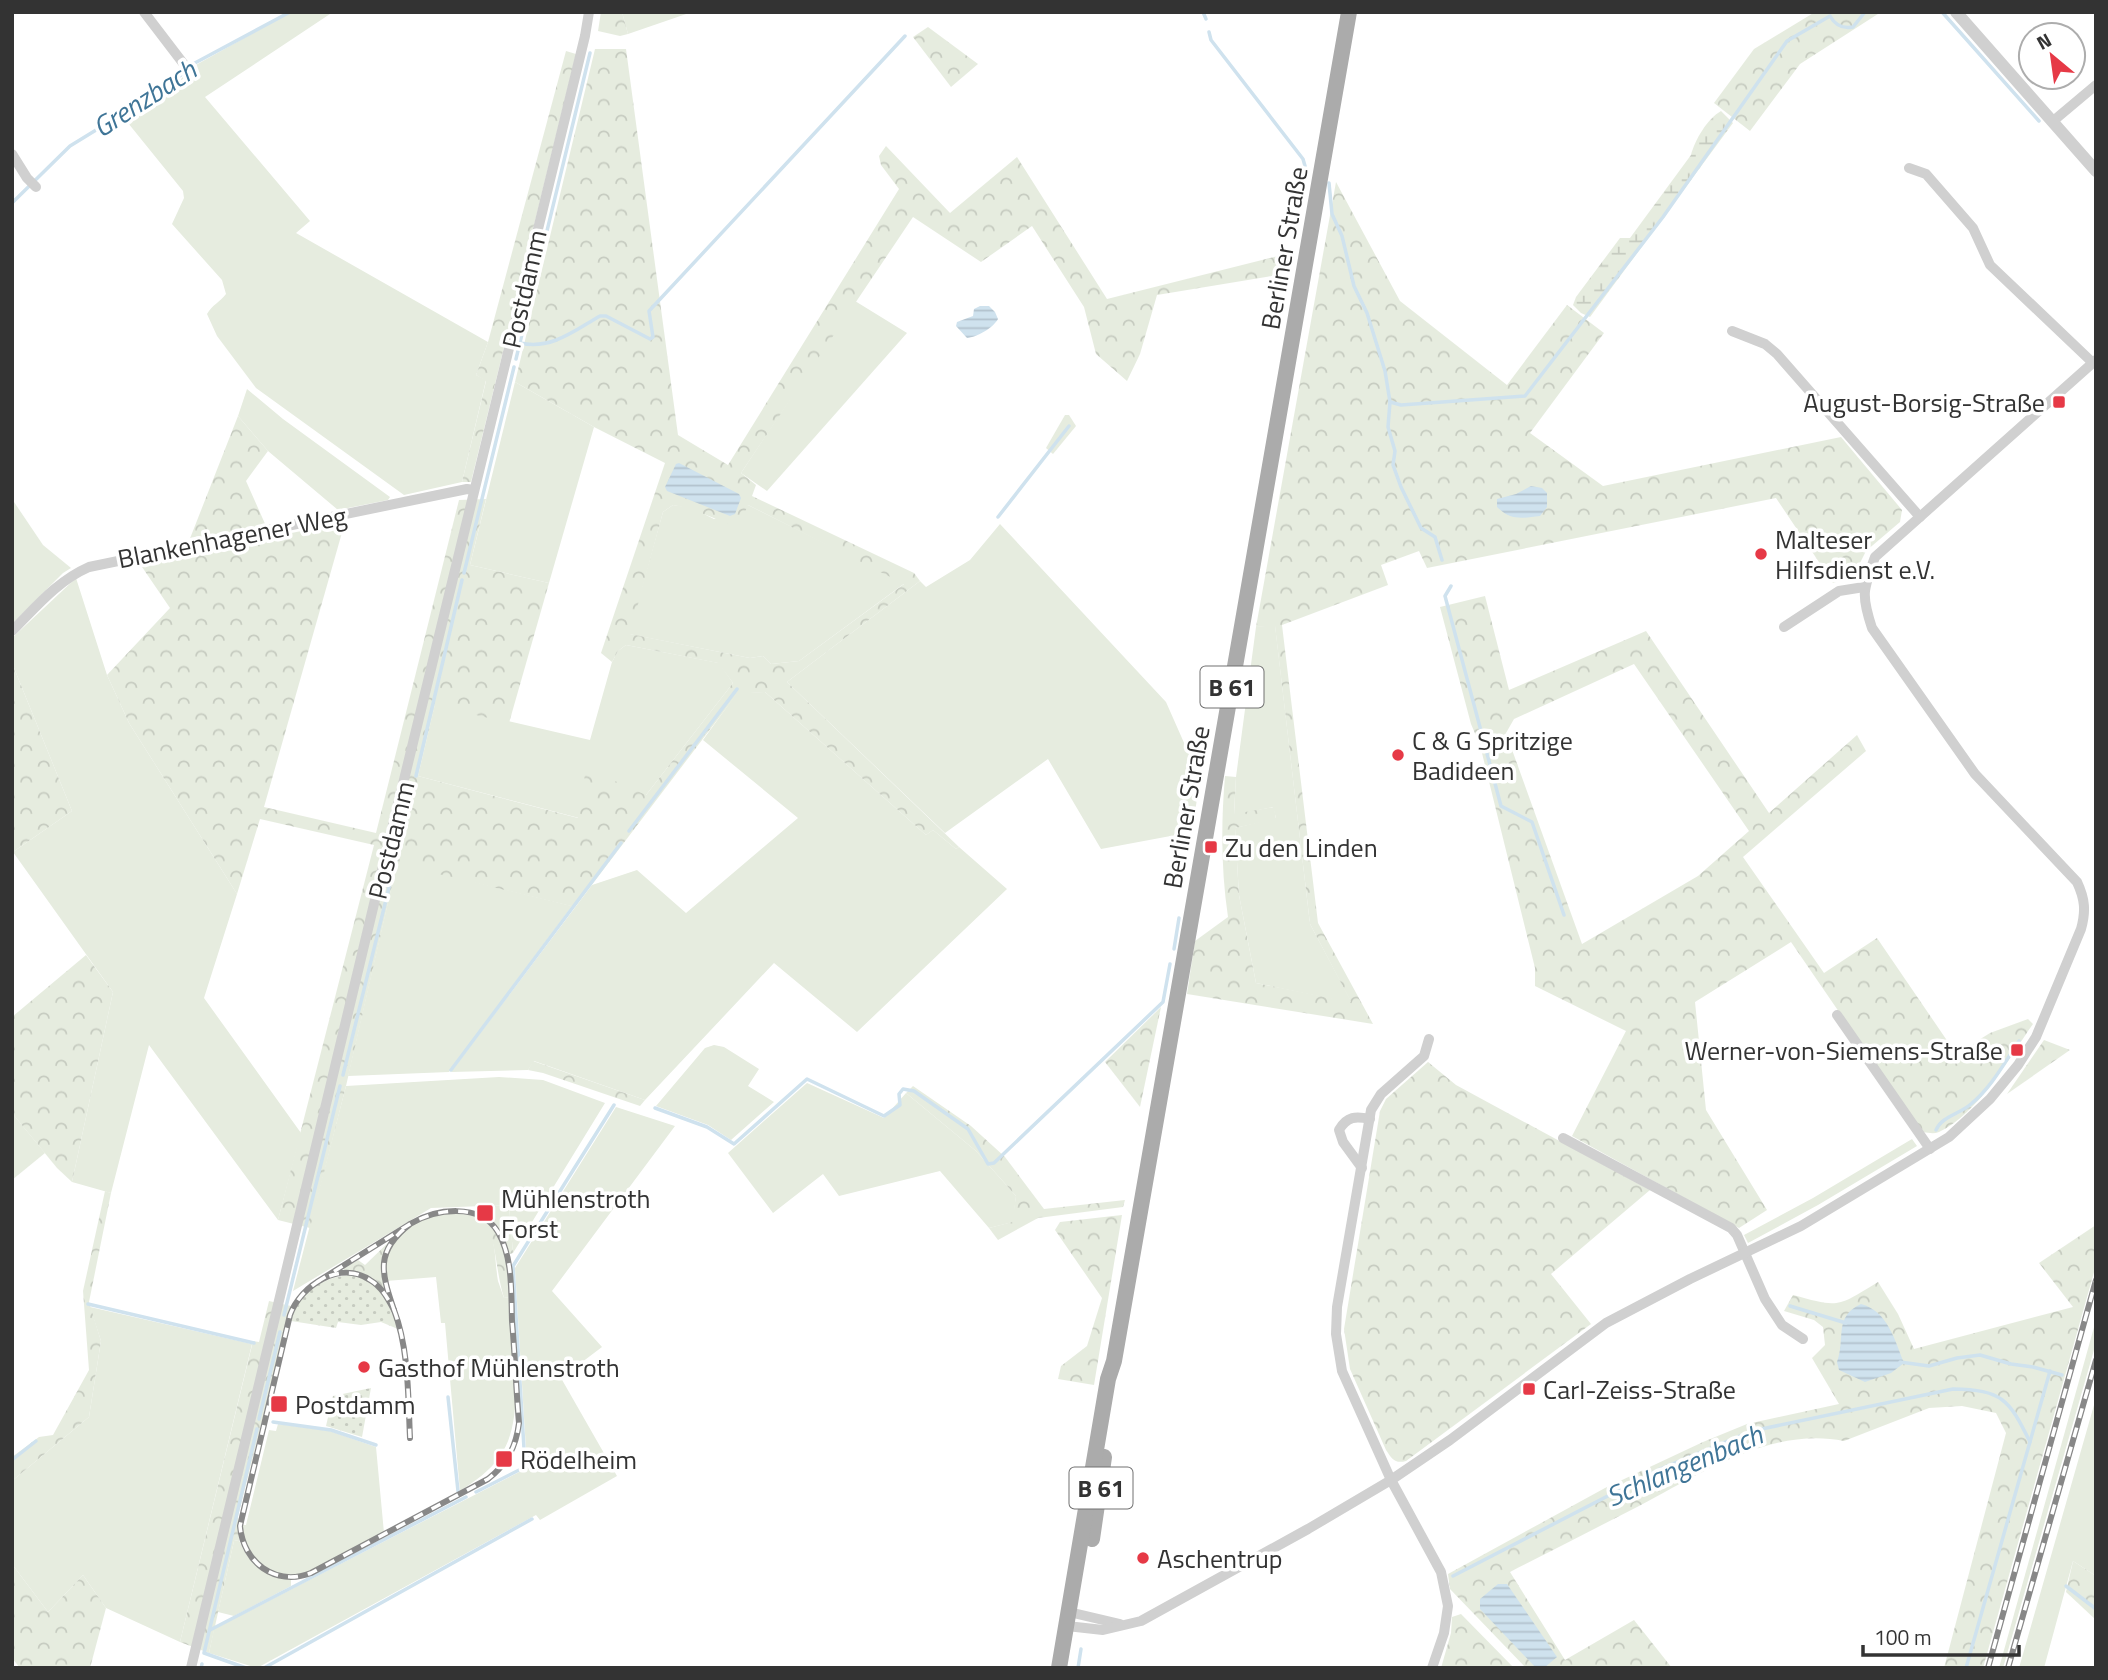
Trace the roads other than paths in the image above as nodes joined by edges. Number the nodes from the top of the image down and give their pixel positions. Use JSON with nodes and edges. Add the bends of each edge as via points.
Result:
{"nodes":[{"id":1,"x":145,"y":12,"type":"edge"},
{"id":2,"x":589,"y":12,"type":"edge"},
{"id":3,"x":1349,"y":12,"type":"edge"},
{"id":4,"x":1956,"y":12,"type":"edge"},
{"id":5,"x":186,"y":67,"type":"dead end"},
{"id":6,"x":2096,"y":85,"type":"edge"},
{"id":7,"x":2052,"y":122,"type":"junction"},
{"id":8,"x":12,"y":154,"type":"edge"},
{"id":9,"x":1909,"y":168,"type":"dead end"},
{"id":10,"x":2096,"y":171,"type":"edge"},
{"id":11,"x":36,"y":187,"type":"dead end"},
{"id":12,"x":1732,"y":331,"type":"dead end"},
{"id":13,"x":2094,"y":366,"type":"edge"},
{"id":14,"x":474,"y":490,"type":"junction"},
{"id":15,"x":1920,"y":517,"type":"junction"},
{"id":16,"x":1864,"y":587,"type":"junction"},
{"id":17,"x":1784,"y":627,"type":"dead end"},
{"id":18,"x":12,"y":631,"type":"edge"},
{"id":19,"x":1837,"y":1015,"type":"dead end"},
{"id":20,"x":1429,"y":1039,"type":"dead end"},
{"id":21,"x":1370,"y":1119,"type":"junction"},
{"id":22,"x":1563,"y":1138,"type":"dead end"},
{"id":23,"x":1930,"y":1149,"type":"junction"},
{"id":24,"x":1362,"y":1168,"type":"junction"},
{"id":25,"x":1745,"y":1254,"type":"junction"},
{"id":26,"x":1803,"y":1339,"type":"dead end"},
{"id":27,"x":1391,"y":1480,"type":"junction"},
{"id":28,"x":1073,"y":1620,"type":"junction"},
{"id":29,"x":191,"y":1668,"type":"edge"},
{"id":30,"x":1059,"y":1668,"type":"edge"},
{"id":31,"x":1069,"y":1668,"type":"edge"},
{"id":32,"x":1432,"y":1668,"type":"edge"}],
"edges":[{"from":1,"to":5,"type":"street"},
{"from":2,"to":14,"type":"street","name":"Postdamm"},
{"from":3,"to":28,"type":"main road","name":"Berliner Straße","number":"B 61","via":[[1108,1379]]},
{"from":4,"to":7,"type":"street"},
{"from":6,"to":7,"type":"street"},
{"from":7,"to":10,"type":"street"},
{"from":8,"to":11,"type":"street"},
{"from":9,"to":13,"type":"street","via":[[1926,174],[1973,228],[1990,265]]},
{"from":12,"to":15,"type":"street","via":[[1777,354]]},
{"from":13,"to":15,"type":"street"},
{"from":14,"to":18,"type":"street","name":"Blankenhagener Weg","via":[[89,567],[58,584]]},
{"from":14,"to":29,"type":"street","name":"Postdamm"},
{"from":15,"to":16,"type":"street","via":[[1875,557]]},
{"from":16,"to":17,"type":"street","via":[[1839,591]]},
{"from":16,"to":23,"type":"street","via":[[1872,628],[1975,774],[2077,882],[2085,914],[2036,1037],[2016,1068],[1990,1099]]},
{"from":19,"to":23,"type":"street"},
{"from":20,"to":21,"type":"street","via":[[1424,1056],[1381,1094]]},
{"from":21,"to":24,"type":"street"},
{"from":21,"to":24,"type":"street","via":[[1354,1116],[1339,1130]]},
{"from":22,"to":25,"type":"street","via":[[1731,1228]]},
{"from":23,"to":25,"type":"street"},
{"from":24,"to":27,"type":"street","via":[[1336,1334],[1342,1371]]},
{"from":25,"to":26,"type":"street","via":[[1782,1325]]},
{"from":25,"to":27,"type":"street","via":[[1606,1323]]},
{"from":27,"to":28,"type":"street","via":[[1150,1616],[1127,1625]]},
{"from":27,"to":32,"type":"street","via":[[1441,1572],[1448,1606]]},
{"from":28,"to":30,"type":"main road","name":"Berliner Straße","number":"B 61"},
{"from":28,"to":31,"type":"main road","name":"Berliner Straße","number":"B 61"}]}
